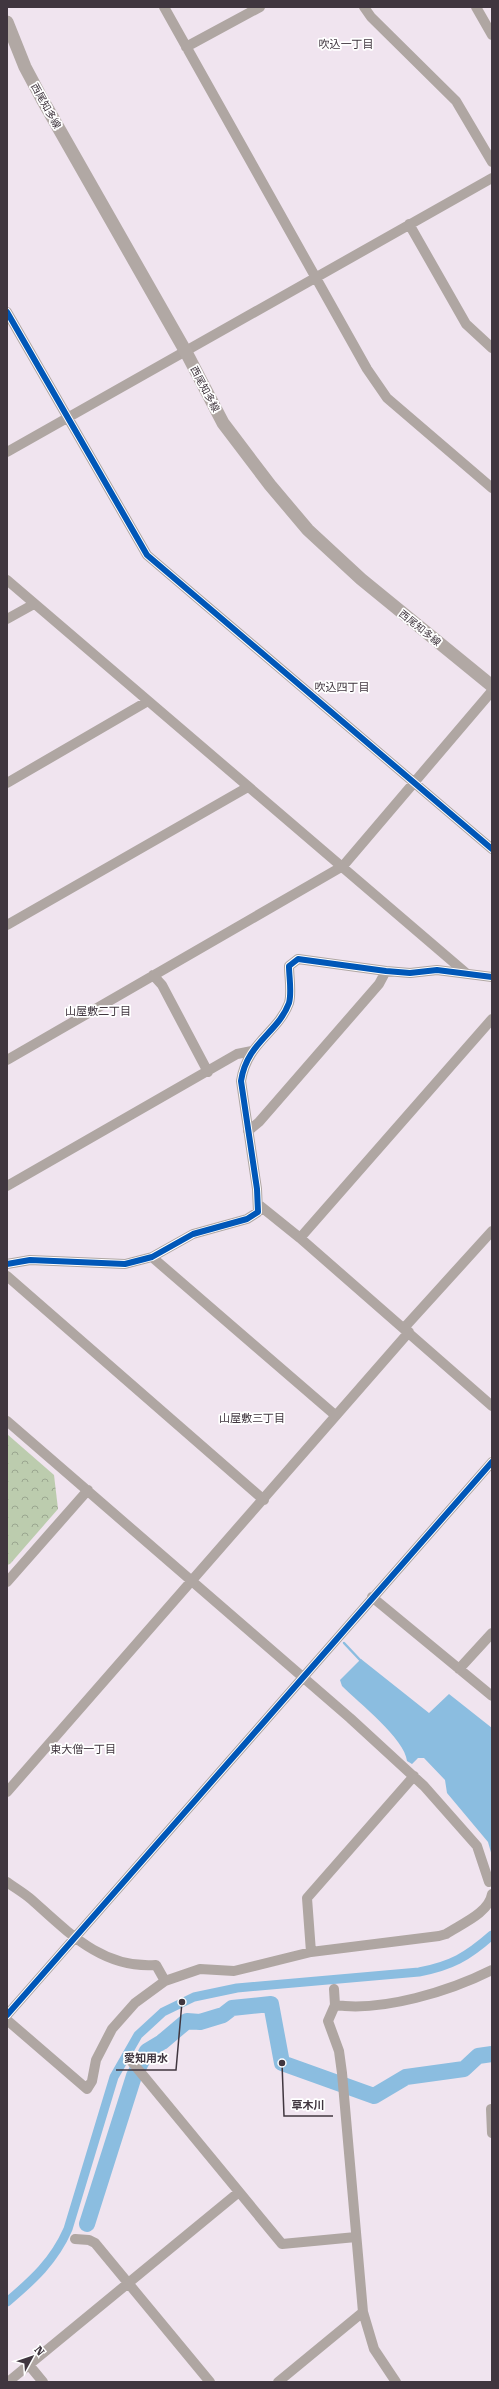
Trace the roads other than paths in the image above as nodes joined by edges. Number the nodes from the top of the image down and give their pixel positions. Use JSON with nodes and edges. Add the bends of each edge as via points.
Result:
{"nodes":[{"id":1,"x":164,"y":7,"type":"edge"},
{"id":2,"x":260,"y":7,"type":"edge"},
{"id":3,"x":364,"y":7,"type":"edge"},
{"id":4,"x":476,"y":7,"type":"edge"},
{"id":5,"x":7,"y":22,"type":"edge"},
{"id":6,"x":492,"y":35,"type":"edge"},
{"id":7,"x":186,"y":48,"type":"junction"},
{"id":8,"x":492,"y":162,"type":"edge"},
{"id":9,"x":492,"y":178,"type":"edge"},
{"id":10,"x":409,"y":224,"type":"junction"},
{"id":11,"x":317,"y":278,"type":"junction"},
{"id":12,"x":7,"y":312,"type":"edge"},
{"id":13,"x":492,"y":348,"type":"edge"},
{"id":14,"x":186,"y":352,"type":"junction"},
{"id":15,"x":67,"y":418,"type":"junction"},
{"id":16,"x":7,"y":452,"type":"edge"},
{"id":17,"x":492,"y":488,"type":"edge"},
{"id":18,"x":7,"y":580,"type":"edge"},
{"id":19,"x":34,"y":604,"type":"junction"},
{"id":20,"x":7,"y":619,"type":"edge"},
{"id":21,"x":492,"y":686,"type":"edge"},
{"id":22,"x":492,"y":691,"type":"edge"},
{"id":23,"x":148,"y":701,"type":"junction"},
{"id":24,"x":7,"y":783,"type":"edge"},
{"id":25,"x":415,"y":783,"type":"junction"},
{"id":26,"x":248,"y":786,"type":"junction"},
{"id":27,"x":492,"y":849,"type":"edge"},
{"id":28,"x":343,"y":866,"type":"junction"},
{"id":29,"x":7,"y":925,"type":"edge"},
{"id":30,"x":386,"y":971,"type":"junction"},
{"id":31,"x":466,"y":973,"type":"junction"},
{"id":32,"x":153,"y":975,"type":"junction"},
{"id":33,"x":492,"y":977,"type":"edge"},
{"id":34,"x":492,"y":1019,"type":"edge"},
{"id":35,"x":252,"y":1051,"type":"junction"},
{"id":36,"x":7,"y":1060,"type":"edge"},
{"id":37,"x":208,"y":1072,"type":"junction"},
{"id":38,"x":248,"y":1131,"type":"junction"},
{"id":39,"x":7,"y":1186,"type":"edge"},
{"id":40,"x":259,"y":1205,"type":"junction"},
{"id":41,"x":492,"y":1230,"type":"edge"},
{"id":42,"x":300,"y":1238,"type":"junction"},
{"id":43,"x":152,"y":1257,"type":"junction"},
{"id":44,"x":7,"y":1264,"type":"edge"},
{"id":45,"x":7,"y":1276,"type":"edge"},
{"id":46,"x":406,"y":1330,"type":"junction"},
{"id":47,"x":492,"y":1406,"type":"edge"},
{"id":48,"x":336,"y":1415,"type":"junction"},
{"id":49,"x":7,"y":1421,"type":"edge"},
{"id":50,"x":492,"y":1462,"type":"edge"},
{"id":51,"x":88,"y":1490,"type":"junction"},
{"id":52,"x":264,"y":1500,"type":"junction"},
{"id":53,"x":192,"y":1581,"type":"junction"},
{"id":54,"x":7,"y":1582,"type":"edge"},
{"id":55,"x":372,"y":1597,"type":"junction"},
{"id":56,"x":492,"y":1633,"type":"edge"},
{"id":57,"x":459,"y":1669,"type":"junction"},
{"id":58,"x":304,"y":1677,"type":"junction"},
{"id":59,"x":492,"y":1696,"type":"edge"},
{"id":60,"x":414,"y":1776,"type":"junction"},
{"id":61,"x":7,"y":1792,"type":"edge"},
{"id":62,"x":7,"y":1882,"type":"edge"},
{"id":63,"x":491,"y":1882,"type":"edge"},
{"id":64,"x":492,"y":1893,"type":"edge"},
{"id":65,"x":76,"y":1938,"type":"junction"},
{"id":66,"x":311,"y":1952,"type":"junction"},
{"id":67,"x":492,"y":1970,"type":"edge"},
{"id":68,"x":165,"y":1981,"type":"junction"},
{"id":69,"x":334,"y":1989,"type":"dead end"},
{"id":70,"x":335,"y":2005,"type":"junction"},
{"id":71,"x":7,"y":2015,"type":"edge"},
{"id":72,"x":7,"y":2020,"type":"edge"},
{"id":73,"x":132,"y":2062,"type":"dead end"},
{"id":74,"x":491,"y":2109,"type":"dead end"},
{"id":75,"x":492,"y":2133,"type":"edge"},
{"id":76,"x":239,"y":2192,"type":"junction"},
{"id":77,"x":356,"y":2237,"type":"junction"},
{"id":78,"x":75,"y":2239,"type":"dead end"},
{"id":79,"x":127,"y":2283,"type":"junction"},
{"id":80,"x":363,"y":2312,"type":"junction"},
{"id":81,"x":29,"y":2365,"type":"junction"},
{"id":82,"x":8,"y":2382,"type":"edge"},
{"id":83,"x":43,"y":2382,"type":"edge"},
{"id":84,"x":210,"y":2382,"type":"edge"},
{"id":85,"x":278,"y":2382,"type":"edge"},
{"id":86,"x":396,"y":2382,"type":"edge"}],
"edges":[{"from":1,"to":7,"type":"street"},
{"from":2,"to":7,"type":"street"},
{"from":3,"to":8,"type":"street","via":[[456,101]]},
{"from":4,"to":6,"type":"street"},
{"from":5,"to":14,"type":"main road","name":"西尾知多線","via":[[25,67],[42,99]]},
{"from":7,"to":11,"type":"street"},
{"from":9,"to":10,"type":"street"},
{"from":10,"to":11,"type":"street"},
{"from":10,"to":13,"type":"street","via":[[466,324]]},
{"from":11,"to":14,"type":"street"},
{"from":11,"to":17,"type":"street","via":[[387,398]]},
{"from":12,"to":15,"type":"street"},
{"from":14,"to":15,"type":"street"},
{"from":14,"to":21,"type":"main road","name":"西尾知多線","via":[[223,423],[308,530],[361,579]]},
{"from":15,"to":16,"type":"street"},
{"from":15,"to":25,"type":"street","via":[[147,556]]},
{"from":18,"to":19,"type":"street"},
{"from":19,"to":20,"type":"street"},
{"from":19,"to":23,"type":"street"},
{"from":22,"to":25,"type":"street"},
{"from":23,"to":24,"type":"street"},
{"from":23,"to":26,"type":"street"},
{"from":25,"to":27,"type":"street"},
{"from":25,"to":28,"type":"street"},
{"from":26,"to":28,"type":"street"},
{"from":26,"to":29,"type":"street"},
{"from":28,"to":31,"type":"street"},
{"from":28,"to":32,"type":"street"},
{"from":30,"to":31,"type":"street","via":[[410,973],[438,970]]},
{"from":30,"to":35,"type":"street","via":[[298,959],[289,966],[289,1003]]},
{"from":30,"to":38,"type":"street","via":[[379,984],[259,1122]]},
{"from":31,"to":33,"type":"street"},
{"from":32,"to":36,"type":"street"},
{"from":32,"to":37,"type":"street","via":[[162,985]]},
{"from":34,"to":42,"type":"street"},
{"from":35,"to":37,"type":"street","via":[[237,1054]]},
{"from":35,"to":38,"type":"street","via":[[243,1068],[241,1081]]},
{"from":37,"to":39,"type":"street"},
{"from":38,"to":40,"type":"street"},
{"from":40,"to":42,"type":"street"},
{"from":40,"to":43,"type":"street","via":[[258,1212],[247,1219],[193,1234]]},
{"from":41,"to":46,"type":"street"},
{"from":42,"to":46,"type":"street"},
{"from":43,"to":44,"type":"street","via":[[125,1264],[30,1260]]},
{"from":43,"to":48,"type":"street"},
{"from":45,"to":52,"type":"street"},
{"from":46,"to":47,"type":"street"},
{"from":46,"to":48,"type":"street"},
{"from":48,"to":52,"type":"street"},
{"from":49,"to":51,"type":"street"},
{"from":50,"to":55,"type":"street"},
{"from":51,"to":53,"type":"street"},
{"from":51,"to":54,"type":"street"},
{"from":52,"to":53,"type":"street"},
{"from":53,"to":58,"type":"street"},
{"from":53,"to":61,"type":"street"},
{"from":55,"to":57,"type":"street"},
{"from":55,"to":58,"type":"street"},
{"from":56,"to":57,"type":"street"},
{"from":57,"to":59,"type":"street"},
{"from":58,"to":60,"type":"street"},
{"from":58,"to":65,"type":"street"},
{"from":60,"to":63,"type":"street","via":[[477,1846]]},
{"from":60,"to":66,"type":"street","via":[[307,1898]]},
{"from":62,"to":65,"type":"street","via":[[25,1894]]},
{"from":63,"to":64,"type":"street"},
{"from":64,"to":66,"type":"street","via":[[491,1901],[486,1908],[446,1934]]},
{"from":65,"to":68,"type":"street","via":[[123,1964],[136,1967],[156,1966]]},
{"from":65,"to":71,"type":"street"},
{"from":66,"to":68,"type":"street","via":[[234,1971],[200,1969]]},
{"from":67,"to":70,"type":"street","via":[[450,1988],[428,1994],[383,2004]]},
{"from":68,"to":72,"type":"street","via":[[135,2003],[112,2029],[96,2060],[92,2081],[87,2089]]},
{"from":69,"to":70,"type":"street"},
{"from":70,"to":77,"type":"street","via":[[328,2021],[339,2051],[342,2073]]},
{"from":73,"to":76,"type":"street"},
{"from":74,"to":75,"type":"street"},
{"from":76,"to":77,"type":"street","via":[[282,2244]]},
{"from":76,"to":79,"type":"street"},
{"from":77,"to":80,"type":"street"},
{"from":78,"to":79,"type":"street","via":[[95,2243]]},
{"from":79,"to":81,"type":"street"},
{"from":79,"to":84,"type":"street"},
{"from":80,"to":85,"type":"street"},
{"from":80,"to":86,"type":"street","via":[[374,2349]]},
{"from":81,"to":82,"type":"street"},
{"from":81,"to":83,"type":"street"}]}
